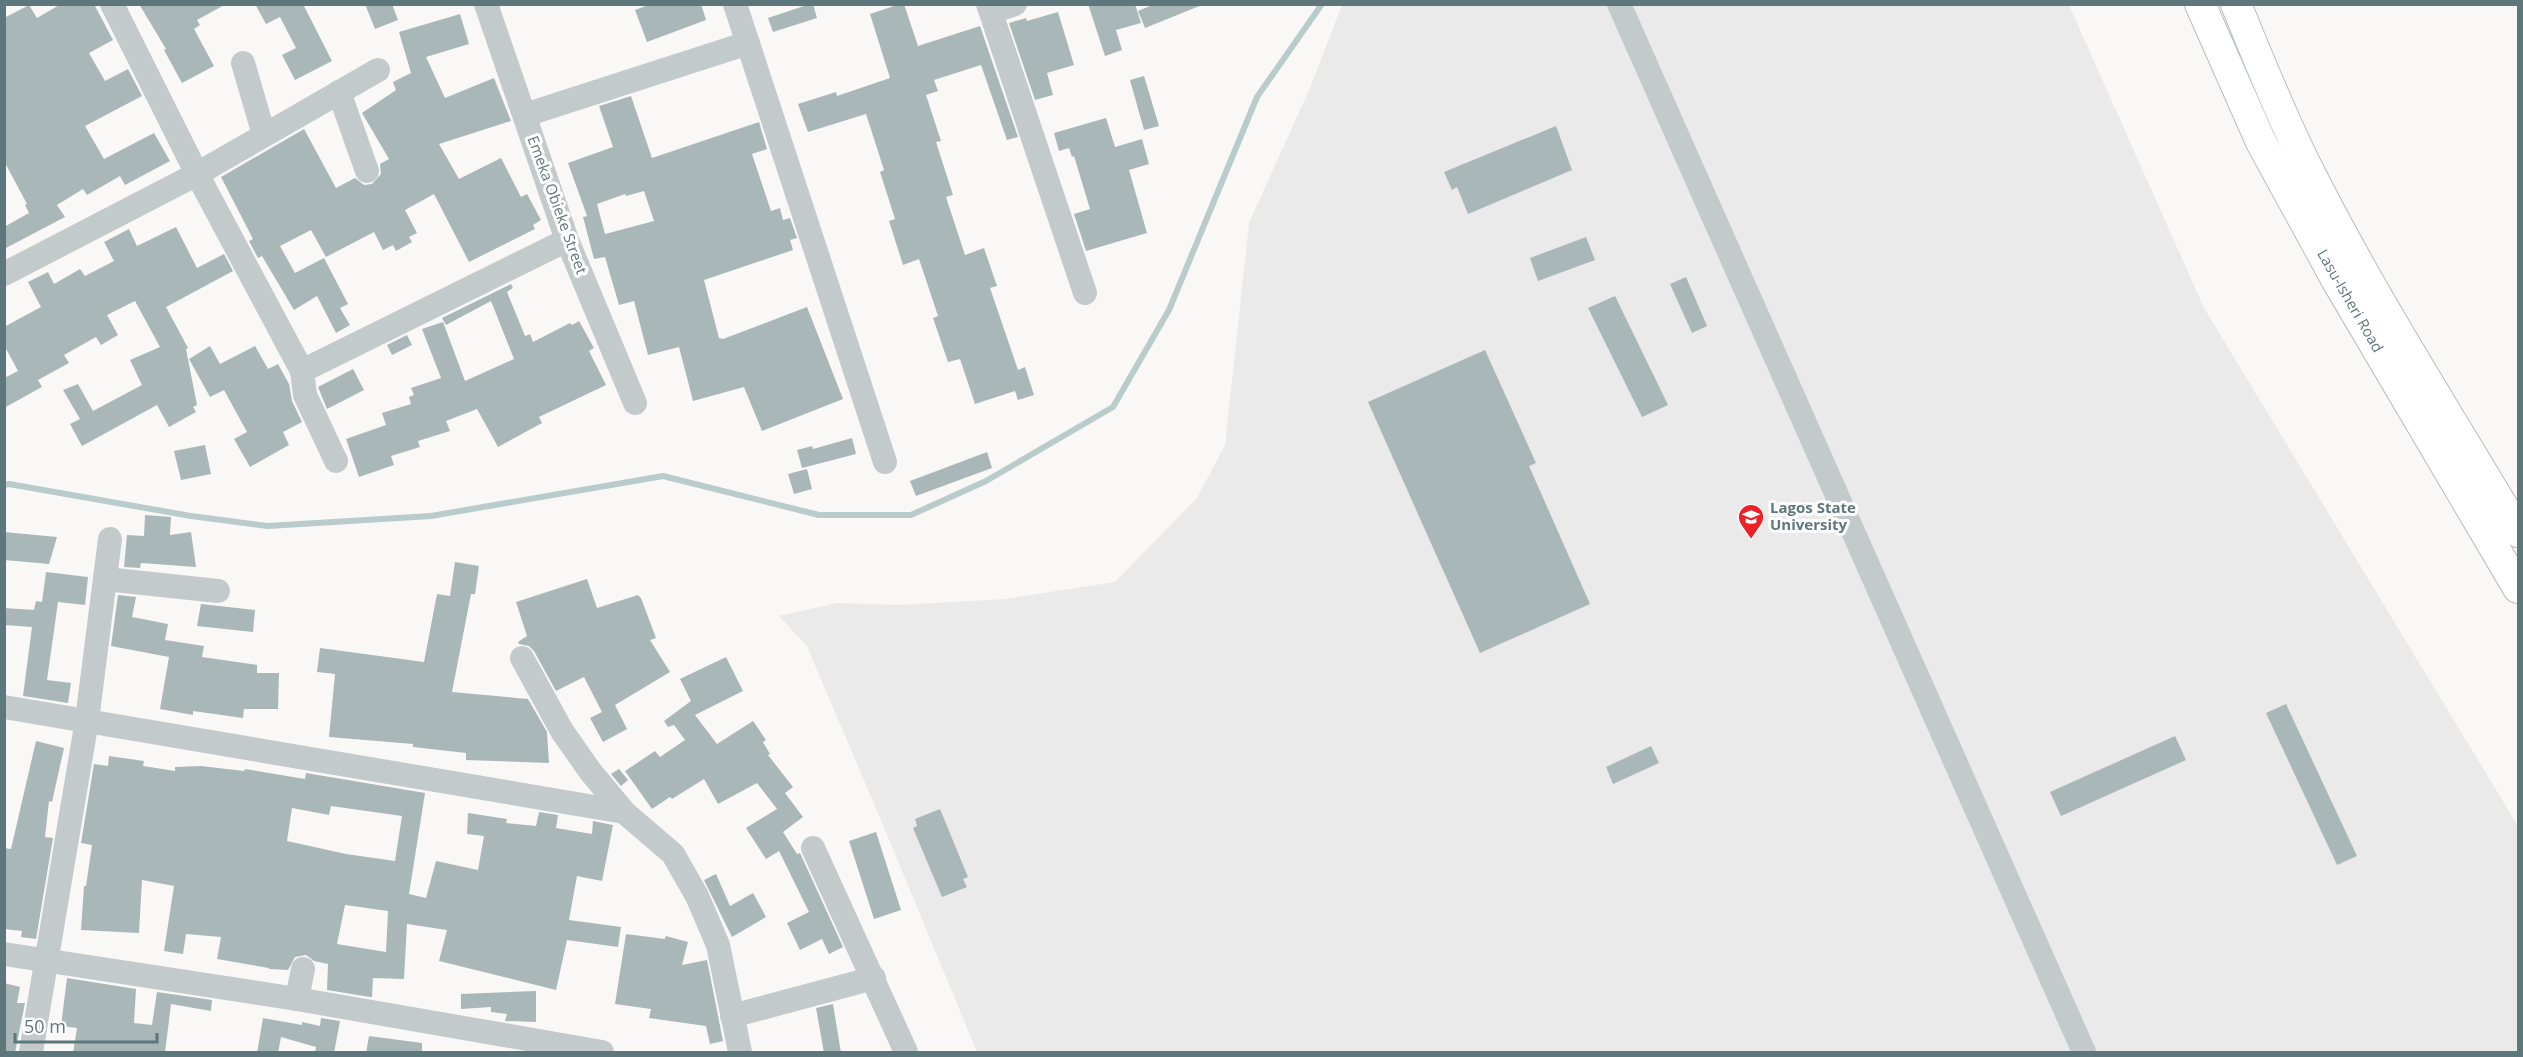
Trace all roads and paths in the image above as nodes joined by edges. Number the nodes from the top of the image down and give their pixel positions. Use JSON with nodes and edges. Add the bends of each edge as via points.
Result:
{"nodes":[{"id":1,"x":112,"y":4,"type":"edge"},
{"id":2,"x":486,"y":4,"type":"edge"},
{"id":3,"x":735,"y":4,"type":"edge"},
{"id":4,"x":1015,"y":4,"type":"edge"},
{"id":5,"x":1619,"y":4,"type":"edge"},
{"id":6,"x":2200,"y":4,"type":"edge"},
{"id":7,"x":2236,"y":4,"type":"edge"},
{"id":8,"x":990,"y":8,"type":"edge"},
{"id":9,"x":748,"y":43,"type":"junction"},
{"id":10,"x":243,"y":63,"type":"dead end"},
{"id":11,"x":378,"y":70,"type":"dead end"},
{"id":12,"x":339,"y":92,"type":"junction"},
{"id":13,"x":525,"y":115,"type":"junction"},
{"id":14,"x":264,"y":135,"type":"junction"},
{"id":15,"x":367,"y":171,"type":"dead end"},
{"id":16,"x":197,"y":174,"type":"junction"},
{"id":17,"x":567,"y":240,"type":"junction"},
{"id":18,"x":4,"y":274,"type":"edge"},
{"id":19,"x":1085,"y":293,"type":"dead end"},
{"id":20,"x":302,"y":371,"type":"junction"},
{"id":21,"x":635,"y":403,"type":"dead end"},
{"id":22,"x":336,"y":461,"type":"dead end"},
{"id":23,"x":885,"y":462,"type":"dead end"},
{"id":24,"x":2518,"y":532,"type":"edge"},
{"id":25,"x":110,"y":539,"type":"dead end"},
{"id":26,"x":105,"y":579,"type":"junction"},
{"id":27,"x":2518,"y":588,"type":"edge"},
{"id":28,"x":218,"y":591,"type":"dead end"},
{"id":29,"x":522,"y":658,"type":"dead end"},
{"id":30,"x":4,"y":707,"type":"edge"},
{"id":31,"x":87,"y":720,"type":"junction"},
{"id":32,"x":624,"y":812,"type":"junction"},
{"id":33,"x":813,"y":848,"type":"dead end"},
{"id":34,"x":4,"y":954,"type":"edge"},
{"id":35,"x":47,"y":961,"type":"junction"},
{"id":36,"x":303,"y":969,"type":"dead end"},
{"id":37,"x":874,"y":978,"type":"junction"},
{"id":38,"x":297,"y":999,"type":"junction"},
{"id":39,"x":732,"y":1016,"type":"junction"},
{"id":40,"x":31,"y":1053,"type":"edge"},
{"id":41,"x":602,"y":1053,"type":"edge"},
{"id":42,"x":740,"y":1053,"type":"edge"},
{"id":43,"x":906,"y":1053,"type":"edge"},
{"id":44,"x":2084,"y":1053,"type":"edge"}],
"edges":[{"from":1,"to":16,"type":"street"},
{"from":2,"to":13,"type":"street","name":"Emeka Obieke Street"},
{"from":3,"to":9,"type":"street"},
{"from":4,"to":8,"type":"street"},
{"from":5,"to":44,"type":"street"},
{"from":6,"to":27,"type":"main road","name":"Lasu-Isheri Road","via":[[2261,142],[2337,281]]},
{"from":7,"to":24,"type":"main road","name":"Lasu-Isheri Road","via":[[2306,165]]},
{"from":8,"to":19,"type":"street"},
{"from":9,"to":13,"type":"street"},
{"from":9,"to":23,"type":"street"},
{"from":10,"to":14,"type":"street"},
{"from":11,"to":12,"type":"street"},
{"from":12,"to":14,"type":"street"},
{"from":12,"to":15,"type":"street"},
{"from":13,"to":17,"type":"street","name":"Emeka Obieke Street"},
{"from":14,"to":16,"type":"street"},
{"from":16,"to":18,"type":"street"},
{"from":16,"to":20,"type":"street"},
{"from":17,"to":20,"type":"street"},
{"from":17,"to":21,"type":"street","name":"Emeka Obieke Street"},
{"from":20,"to":22,"type":"street","via":[[305,395]]},
{"from":25,"to":26,"type":"street"},
{"from":26,"to":28,"type":"street"},
{"from":26,"to":31,"type":"street"},
{"from":29,"to":32,"type":"street","via":[[562,731]]},
{"from":30,"to":31,"type":"street"},
{"from":31,"to":32,"type":"street"},
{"from":31,"to":35,"type":"street"},
{"from":32,"to":39,"type":"street","via":[[673,854],[697,896],[718,945]]},
{"from":33,"to":37,"type":"street"},
{"from":34,"to":35,"type":"street"},
{"from":35,"to":38,"type":"street"},
{"from":35,"to":40,"type":"street"},
{"from":36,"to":38,"type":"street"},
{"from":37,"to":39,"type":"street"},
{"from":37,"to":43,"type":"street"},
{"from":38,"to":41,"type":"street"},
{"from":39,"to":42,"type":"street"}]}
